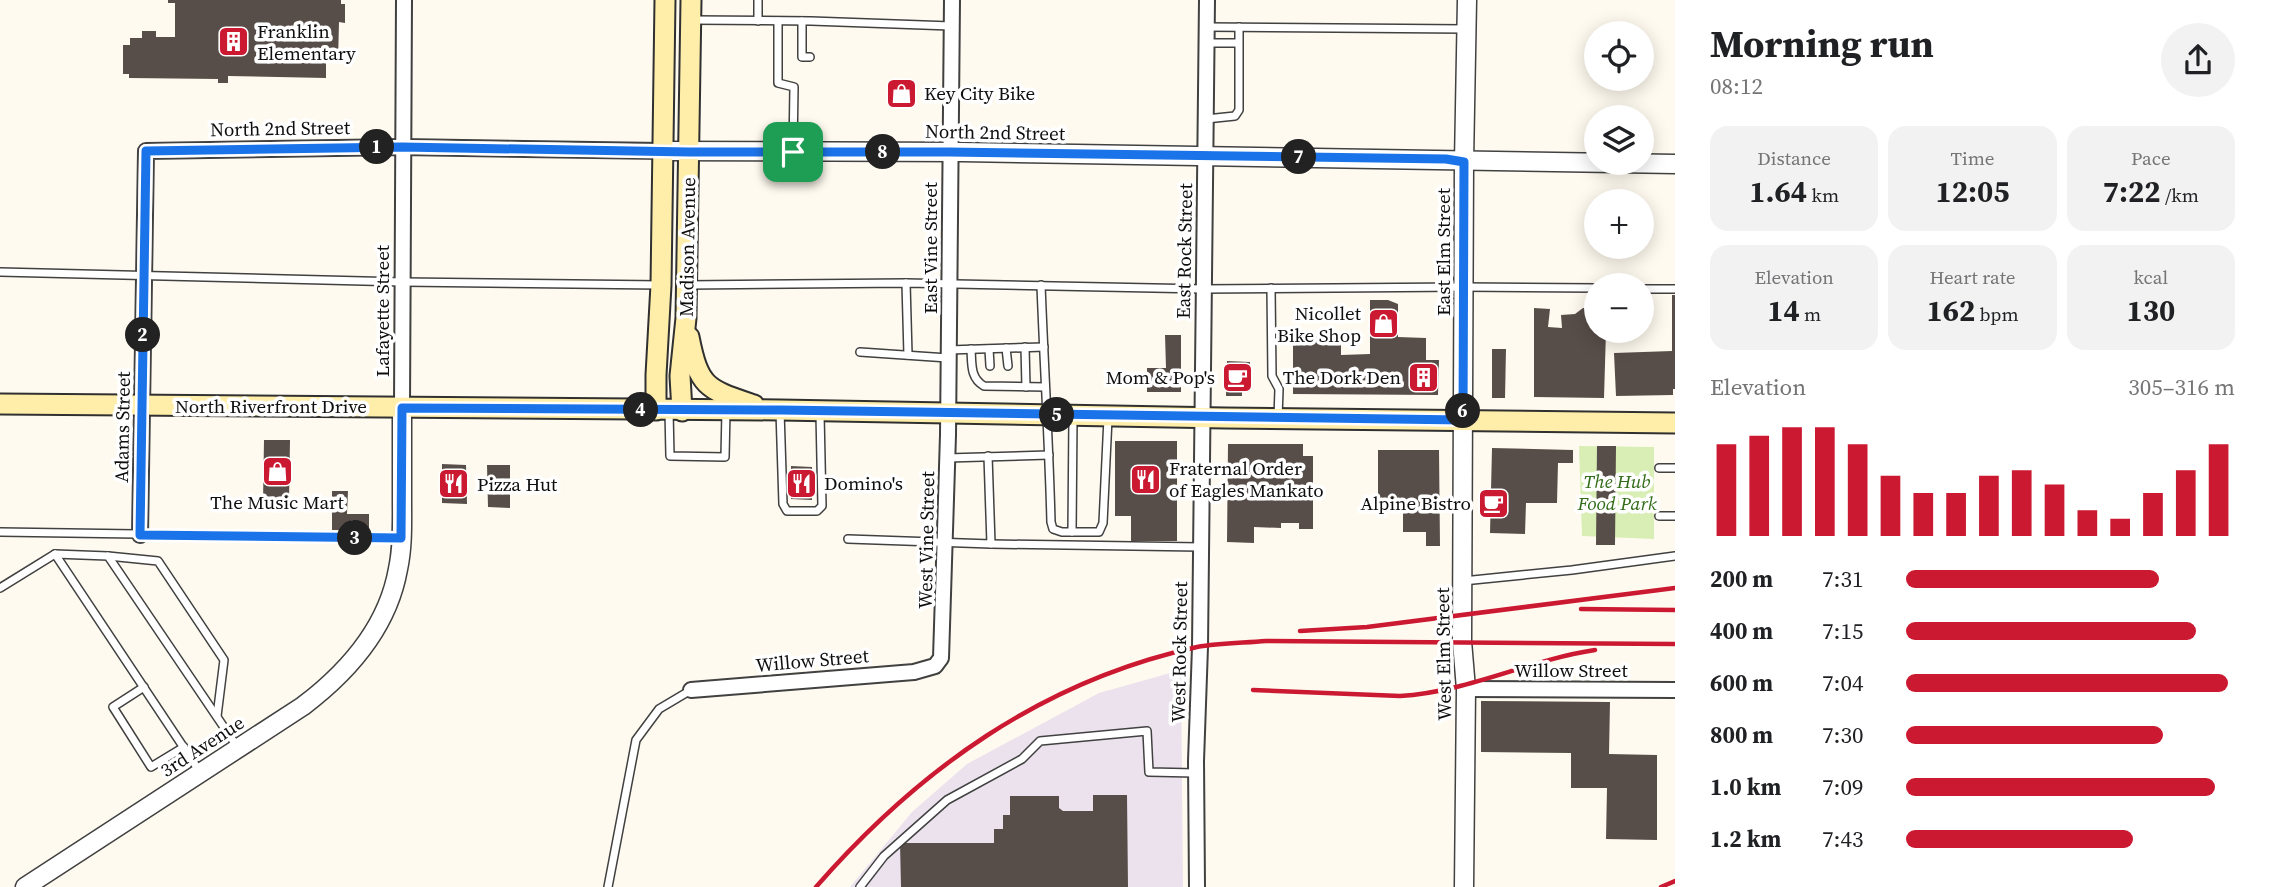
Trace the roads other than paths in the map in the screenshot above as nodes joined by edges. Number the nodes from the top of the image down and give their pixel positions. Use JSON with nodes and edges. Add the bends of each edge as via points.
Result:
{"nodes":[{"id":1,"x":404,"y":0,"type":"edge"},
{"id":2,"x":664,"y":0,"type":"edge"},
{"id":3,"x":691,"y":0,"type":"edge"},
{"id":4,"x":758,"y":0,"type":"edge"},
{"id":5,"x":952,"y":0,"type":"edge"},
{"id":6,"x":1207,"y":0,"type":"edge"},
{"id":7,"x":1467,"y":0,"type":"edge"},
{"id":8,"x":691,"y":20,"type":"junction"},
{"id":9,"x":758,"y":21,"type":"junction"},
{"id":10,"x":778,"y":21,"type":"junction"},
{"id":11,"x":802,"y":21,"type":"junction"},
{"id":12,"x":951,"y":26,"type":"junction"},
{"id":13,"x":1239,"y":27,"type":"junction"},
{"id":14,"x":1467,"y":29,"type":"junction"},
{"id":15,"x":1207,"y":35,"type":"junction"},
{"id":16,"x":1238,"y":43,"type":"junction"},
{"id":17,"x":810,"y":57,"type":"dead end"},
{"id":18,"x":1205,"y":119,"type":"junction"},
{"id":19,"x":402,"y":147,"type":"junction"},
{"id":20,"x":146,"y":151,"type":"joint"},
{"id":21,"x":662,"y":151,"type":"junction"},
{"id":22,"x":689,"y":152,"type":"junction"},
{"id":23,"x":793,"y":152,"type":"junction"},
{"id":24,"x":949,"y":152,"type":"junction"},
{"id":25,"x":1205,"y":155,"type":"junction"},
{"id":26,"x":1464,"y":162,"type":"junction"},
{"id":27,"x":1675,"y":164,"type":"edge"},
{"id":28,"x":0,"y":272,"type":"edge"},
{"id":29,"x":144,"y":275,"type":"junction"},
{"id":30,"x":402,"y":282,"type":"junction"},
{"id":31,"x":906,"y":283,"type":"junction"},
{"id":32,"x":949,"y":284,"type":"junction"},
{"id":33,"x":661,"y":285,"type":"junction"},
{"id":34,"x":687,"y":285,"type":"junction"},
{"id":35,"x":1041,"y":285,"type":"junction"},
{"id":36,"x":1464,"y":287,"type":"junction"},
{"id":37,"x":1271,"y":288,"type":"junction"},
{"id":38,"x":1584,"y":288,"type":"edge"},
{"id":39,"x":1203,"y":289,"type":"junction"},
{"id":40,"x":1654,"y":289,"type":"edge"},
{"id":41,"x":1675,"y":289,"type":"edge"},
{"id":42,"x":686,"y":318,"type":"junction"},
{"id":43,"x":1044,"y":346,"type":"junction"},
{"id":44,"x":1026,"y":347,"type":"junction"},
{"id":45,"x":1006,"y":348,"type":"junction"},
{"id":46,"x":971,"y":349,"type":"junction"},
{"id":47,"x":989,"y":349,"type":"junction"},
{"id":48,"x":860,"y":352,"type":"dead end"},
{"id":49,"x":948,"y":354,"type":"junction"},
{"id":50,"x":908,"y":355,"type":"junction"},
{"id":51,"x":990,"y":366,"type":"dead end"},
{"id":52,"x":1008,"y":366,"type":"dead end"},
{"id":53,"x":1026,"y":387,"type":"junction"},
{"id":54,"x":1045,"y":387,"type":"junction"},
{"id":55,"x":0,"y":404,"type":"edge"},
{"id":56,"x":142,"y":405,"type":"junction"},
{"id":57,"x":402,"y":408,"type":"junction"},
{"id":58,"x":669,"y":410,"type":"junction"},
{"id":59,"x":726,"y":411,"type":"junction"},
{"id":60,"x":775,"y":411,"type":"junction"},
{"id":61,"x":820,"y":411,"type":"junction"},
{"id":62,"x":947,"y":412,"type":"junction"},
{"id":63,"x":1049,"y":415,"type":"junction"},
{"id":64,"x":1074,"y":415,"type":"junction"},
{"id":65,"x":1108,"y":416,"type":"junction"},
{"id":66,"x":1202,"y":418,"type":"junction"},
{"id":67,"x":1278,"y":419,"type":"junction"},
{"id":68,"x":1463,"y":420,"type":"junction"},
{"id":69,"x":1675,"y":423,"type":"edge"},
{"id":70,"x":1049,"y":454,"type":"junction"},
{"id":71,"x":988,"y":456,"type":"junction"},
{"id":72,"x":947,"y":458,"type":"junction"},
{"id":73,"x":1659,"y":468,"type":"dead end"},
{"id":74,"x":1675,"y":468,"type":"edge"},
{"id":75,"x":1659,"y":516,"type":"dead end"},
{"id":76,"x":1675,"y":516,"type":"edge"},
{"id":77,"x":1072,"y":532,"type":"junction"},
{"id":78,"x":0,"y":533,"type":"edge"},
{"id":79,"x":140,"y":535,"type":"junction"},
{"id":80,"x":401,"y":538,"type":"junction"},
{"id":81,"x":848,"y":539,"type":"dead end"},
{"id":82,"x":946,"y":543,"type":"junction"},
{"id":83,"x":991,"y":544,"type":"junction"},
{"id":84,"x":1200,"y":547,"type":"junction"},
{"id":85,"x":55,"y":554,"type":"junction"},
{"id":86,"x":108,"y":556,"type":"junction"},
{"id":87,"x":1675,"y":556,"type":"edge"},
{"id":88,"x":1462,"y":581,"type":"junction"},
{"id":89,"x":0,"y":588,"type":"edge"},
{"id":90,"x":381,"y":618,"type":"joint"},
{"id":91,"x":935,"y":666,"type":"joint"},
{"id":92,"x":144,"y":687,"type":"junction"},
{"id":93,"x":1466,"y":689,"type":"junction"},
{"id":94,"x":691,"y":690,"type":"joint"},
{"id":95,"x":1675,"y":690,"type":"edge"},
{"id":96,"x":217,"y":717,"type":"junction"},
{"id":97,"x":184,"y":747,"type":"junction"},
{"id":98,"x":238,"y":748,"type":"junction"},
{"id":99,"x":200,"y":773,"type":"junction"},
{"id":100,"x":1196,"y":773,"type":"junction"},
{"id":101,"x":25,"y":887,"type":"edge"},
{"id":102,"x":608,"y":887,"type":"edge"},
{"id":103,"x":860,"y":887,"type":"edge"},
{"id":104,"x":1197,"y":887,"type":"edge"},
{"id":105,"x":1464,"y":887,"type":"edge"}],
"edges":[{"from":1,"to":19,"type":"street","name":"Lafayette Street"},
{"from":2,"to":21,"type":"main road","name":"Madison Avenue"},
{"from":3,"to":8,"type":"main road","name":"Madison Avenue"},
{"from":4,"to":9,"type":"lane"},
{"from":5,"to":12,"type":"street","name":"East Vine Street"},
{"from":6,"to":15,"type":"street","name":"East Rock Street"},
{"from":7,"to":14,"type":"street","name":"East Elm Street"},
{"from":8,"to":9,"type":"lane"},
{"from":8,"to":22,"type":"main road","name":"Madison Avenue"},
{"from":9,"to":10,"type":"lane"},
{"from":10,"to":11,"type":"lane"},
{"from":10,"to":23,"type":"lane","via":[[778,83],[794,87]]},
{"from":11,"to":12,"type":"lane"},
{"from":11,"to":17,"type":"lane","via":[[802,57]]},
{"from":12,"to":24,"type":"street","name":"East Vine Street"},
{"from":13,"to":14,"type":"lane"},
{"from":13,"to":15,"type":"lane"},
{"from":13,"to":16,"type":"lane"},
{"from":14,"to":26,"type":"street","name":"East Elm Street"},
{"from":15,"to":16,"type":"lane"},
{"from":15,"to":18,"type":"street","name":"East Rock Street"},
{"from":16,"to":18,"type":"lane","via":[[1238,110],[1229,118]]},
{"from":18,"to":25,"type":"street","name":"East Rock Street"},
{"from":19,"to":20,"type":"street","name":"North 2nd Street"},
{"from":19,"to":21,"type":"street","name":"North 2nd Street"},
{"from":19,"to":30,"type":"street","name":"Lafayette Street"},
{"from":20,"to":29,"type":"street","name":"Adams Street"},
{"from":21,"to":22,"type":"street","name":"North 2nd Street"},
{"from":21,"to":33,"type":"main road","name":"Madison Avenue"},
{"from":22,"to":23,"type":"street","name":"North 2nd Street"},
{"from":22,"to":34,"type":"main road","name":"Madison Avenue"},
{"from":23,"to":24,"type":"street","name":"North 2nd Street"},
{"from":24,"to":25,"type":"street","name":"North 2nd Street"},
{"from":24,"to":32,"type":"street","name":"East Vine Street"},
{"from":25,"to":26,"type":"street","name":"North 2nd Street"},
{"from":25,"to":39,"type":"street","name":"East Rock Street"},
{"from":26,"to":27,"type":"street","name":"North 2nd Street"},
{"from":26,"to":36,"type":"street","name":"East Elm Street"},
{"from":28,"to":29,"type":"lane"},
{"from":29,"to":30,"type":"lane"},
{"from":29,"to":56,"type":"street","name":"Adams Street"},
{"from":30,"to":33,"type":"lane"},
{"from":30,"to":57,"type":"street","name":"Lafayette Street"},
{"from":31,"to":32,"type":"lane"},
{"from":31,"to":34,"type":"lane"},
{"from":31,"to":50,"type":"lane"},
{"from":32,"to":35,"type":"lane"},
{"from":32,"to":49,"type":"street","name":"East Vine Street"},
{"from":33,"to":58,"type":"main road","name":"Madison Avenue","via":[[656,375]]},
{"from":34,"to":42,"type":"main road","name":"Madison Avenue"},
{"from":35,"to":39,"type":"lane"},
{"from":35,"to":43,"type":"lane"},
{"from":36,"to":37,"type":"lane"},
{"from":36,"to":38,"type":"lane"},
{"from":36,"to":68,"type":"street","name":"East Elm Street"},
{"from":37,"to":39,"type":"lane"},
{"from":37,"to":67,"type":"lane","via":[[1272,376],[1279,389]]},
{"from":39,"to":66,"type":"street","name":"East Rock Street"},
{"from":40,"to":41,"type":"lane"},
{"from":42,"to":58,"type":"main road","name":"Madison Avenue","via":[[680,376]]},
{"from":42,"to":60,"type":"main road","via":[[696,368],[706,384]]},
{"from":43,"to":44,"type":"lane"},
{"from":43,"to":54,"type":"lane"},
{"from":44,"to":45,"type":"lane"},
{"from":44,"to":53,"type":"lane"},
{"from":45,"to":47,"type":"lane"},
{"from":45,"to":52,"type":"lane"},
{"from":46,"to":47,"type":"lane"},
{"from":46,"to":49,"type":"lane"},
{"from":46,"to":53,"type":"lane","via":[[978,383]]},
{"from":47,"to":51,"type":"lane"},
{"from":48,"to":50,"type":"lane"},
{"from":49,"to":50,"type":"lane"},
{"from":49,"to":62,"type":"street","name":"East Vine Street"},
{"from":53,"to":54,"type":"lane"},
{"from":54,"to":63,"type":"lane"},
{"from":55,"to":56,"type":"main road","name":"North Riverfront Drive"},
{"from":56,"to":57,"type":"main road","name":"North Riverfront Drive"},
{"from":56,"to":79,"type":"street","name":"Adams Street"},
{"from":57,"to":58,"type":"main road","name":"North Riverfront Drive"},
{"from":57,"to":80,"type":"street","name":"Lafayette Street"},
{"from":58,"to":59,"type":"main road","name":"North Riverfront Drive"},
{"from":58,"to":59,"type":"lane","via":[[670,456],[725,457]]},
{"from":59,"to":60,"type":"main road","name":"North Riverfront Drive"},
{"from":60,"to":61,"type":"main road","name":"North Riverfront Drive"},
{"from":60,"to":61,"type":"lane","via":[[787,511],[817,511],[822,506]]},
{"from":61,"to":62,"type":"main road","name":"North Riverfront Drive"},
{"from":62,"to":63,"type":"main road","name":"North Riverfront Drive"},
{"from":62,"to":72,"type":"street","name":"West Vine Street"},
{"from":63,"to":64,"type":"main road","name":"North Riverfront Drive"},
{"from":63,"to":70,"type":"lane"},
{"from":64,"to":65,"type":"main road","name":"North Riverfront Drive"},
{"from":64,"to":77,"type":"lane"},
{"from":65,"to":66,"type":"main road","name":"North Riverfront Drive"},
{"from":65,"to":77,"type":"lane","via":[[1103,523],[1099,532]]},
{"from":66,"to":67,"type":"main road","name":"North Riverfront Drive"},
{"from":66,"to":84,"type":"street","name":"West Rock Street"},
{"from":67,"to":68,"type":"main road","name":"North Riverfront Drive"},
{"from":68,"to":69,"type":"main road","name":"North Riverfront Drive"},
{"from":68,"to":88,"type":"street","name":"West Elm Street"},
{"from":70,"to":71,"type":"lane"},
{"from":70,"to":77,"type":"lane","via":[[1053,529]]},
{"from":71,"to":72,"type":"lane"},
{"from":71,"to":83,"type":"lane"},
{"from":72,"to":82,"type":"street","name":"West Vine Street"},
{"from":73,"to":74,"type":"lane"},
{"from":75,"to":76,"type":"lane"},
{"from":78,"to":79,"type":"lane"},
{"from":79,"to":80,"type":"lane"},
{"from":80,"to":90,"type":"street","name":"Lafayette Street","via":[[398,569]]},
{"from":81,"to":82,"type":"lane"},
{"from":82,"to":83,"type":"lane"},
{"from":82,"to":91,"type":"street","name":"West Vine Street","via":[[943,647]]},
{"from":83,"to":84,"type":"lane"},
{"from":84,"to":100,"type":"street","name":"West Rock Street"},
{"from":85,"to":86,"type":"lane"},
{"from":85,"to":89,"type":"lane"},
{"from":85,"to":92,"type":"lane"},
{"from":86,"to":96,"type":"lane"},
{"from":86,"to":96,"type":"lane","via":[[158,561],[224,660]]},
{"from":87,"to":88,"type":"lane"},
{"from":88,"to":93,"type":"street","name":"West Elm Street"},
{"from":90,"to":98,"type":"street","name":"3rd Avenue","via":[[355,658],[325,690]]},
{"from":91,"to":94,"type":"street","name":"Willow Street"},
{"from":92,"to":97,"type":"lane"},
{"from":92,"to":97,"type":"lane","via":[[113,707],[151,767]]},
{"from":93,"to":95,"type":"street","name":"Willow Street"},
{"from":93,"to":105,"type":"street","name":"West Elm Street"},
{"from":94,"to":102,"type":"lane","via":[[659,709],[636,740]]},
{"from":96,"to":98,"type":"lane"},
{"from":97,"to":99,"type":"lane"},
{"from":98,"to":99,"type":"street","name":"3rd Avenue"},
{"from":99,"to":101,"type":"street","name":"3rd Avenue"},
{"from":100,"to":103,"type":"lane","via":[[1149,772],[1147,731],[1040,741],[1022,759],[947,800],[884,856]]},
{"from":100,"to":104,"type":"street","name":"West Rock Street"}]}
